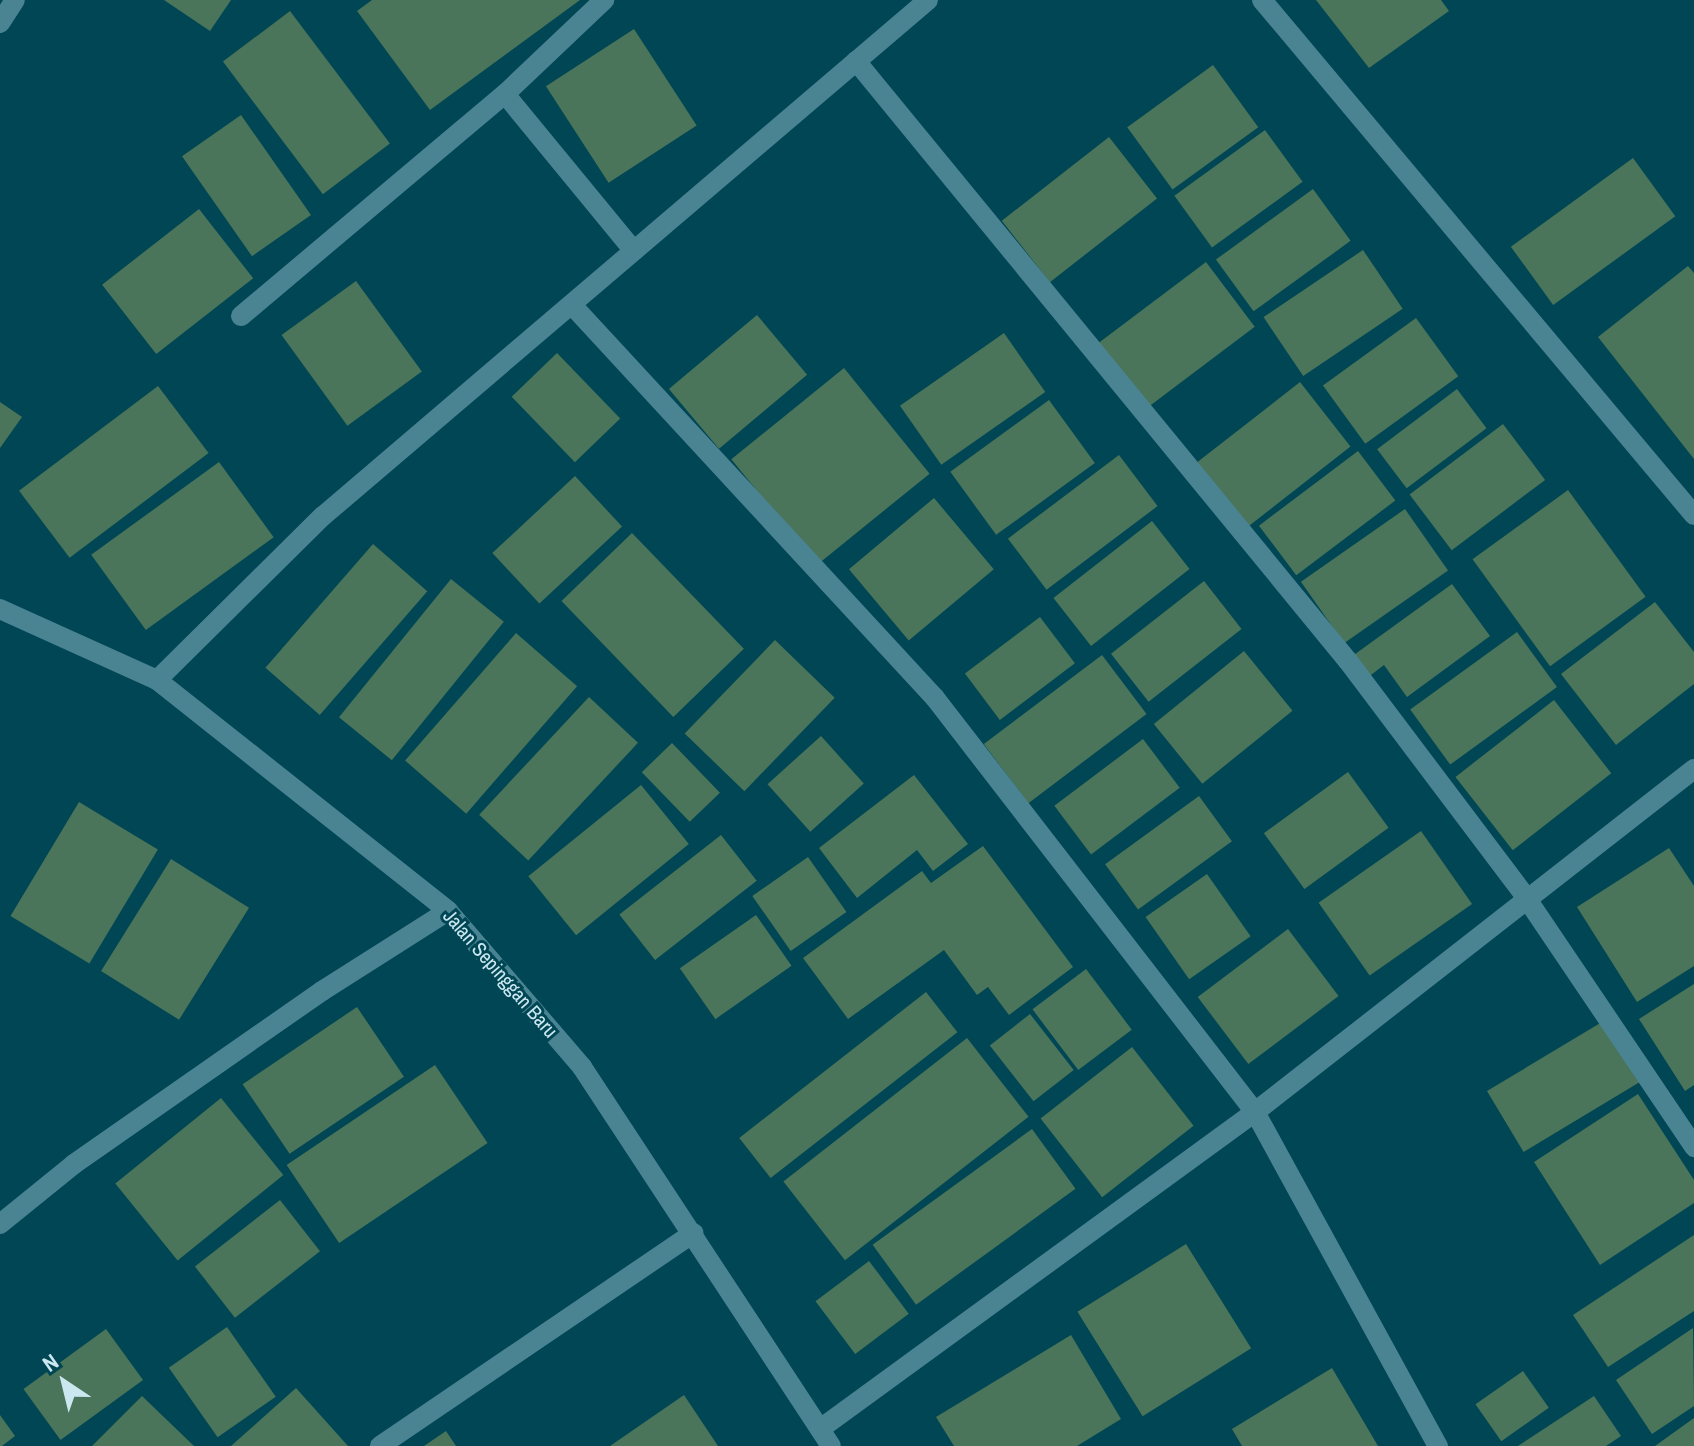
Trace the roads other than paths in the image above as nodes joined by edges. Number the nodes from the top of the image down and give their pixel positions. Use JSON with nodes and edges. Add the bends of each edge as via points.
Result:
{"nodes":[{"id":1,"x":15,"y":0,"type":"edge"},
{"id":2,"x":604,"y":0,"type":"edge"},
{"id":3,"x":928,"y":0,"type":"edge"},
{"id":4,"x":1262,"y":0,"type":"edge"},
{"id":5,"x":0,"y":23,"type":"edge"},
{"id":6,"x":856,"y":61,"type":"junction"},
{"id":7,"x":505,"y":94,"type":"junction"},
{"id":8,"x":634,"y":251,"type":"junction"},
{"id":9,"x":572,"y":305,"type":"junction"},
{"id":10,"x":241,"y":316,"type":"dead end"},
{"id":11,"x":1694,"y":515,"type":"edge"},
{"id":12,"x":0,"y":609,"type":"edge"},
{"id":13,"x":157,"y":680,"type":"junction"},
{"id":14,"x":1694,"y":769,"type":"edge"},
{"id":15,"x":1525,"y":896,"type":"junction"},
{"id":16,"x":448,"y":911,"type":"junction"},
{"id":17,"x":1255,"y":1112,"type":"junction"},
{"id":18,"x":1694,"y":1147,"type":"edge"},
{"id":19,"x":0,"y":1224,"type":"edge"},
{"id":20,"x":693,"y":1233,"type":"junction"},
{"id":21,"x":825,"y":1438,"type":"edge"},
{"id":22,"x":380,"y":1446,"type":"edge"},
{"id":23,"x":1438,"y":1446,"type":"edge"}],
"edges":[{"from":1,"to":5,"type":"street"},
{"from":2,"to":7,"type":"street"},
{"from":3,"to":6,"type":"street"},
{"from":4,"to":11,"type":"street"},
{"from":6,"to":8,"type":"street"},
{"from":6,"to":15,"type":"street","via":[[1348,661]]},
{"from":7,"to":8,"type":"street"},
{"from":7,"to":10,"type":"street"},
{"from":8,"to":9,"type":"street"},
{"from":9,"to":13,"type":"street","via":[[323,516]]},
{"from":9,"to":17,"type":"street","via":[[935,698]]},
{"from":12,"to":13,"type":"street","name":"Jalan Sepinggan Baru"},
{"from":13,"to":16,"type":"street","name":"Jalan Sepinggan Baru"},
{"from":14,"to":15,"type":"street"},
{"from":15,"to":17,"type":"street"},
{"from":15,"to":18,"type":"street"},
{"from":16,"to":19,"type":"street","via":[[192,1082]]},
{"from":16,"to":20,"type":"street","name":"Jalan Sepinggan Baru","via":[[582,1067]]},
{"from":17,"to":21,"type":"street"},
{"from":17,"to":23,"type":"street"},
{"from":20,"to":21,"type":"street","name":"Jalan Sepinggan Baru"},
{"from":20,"to":22,"type":"street"}]}
